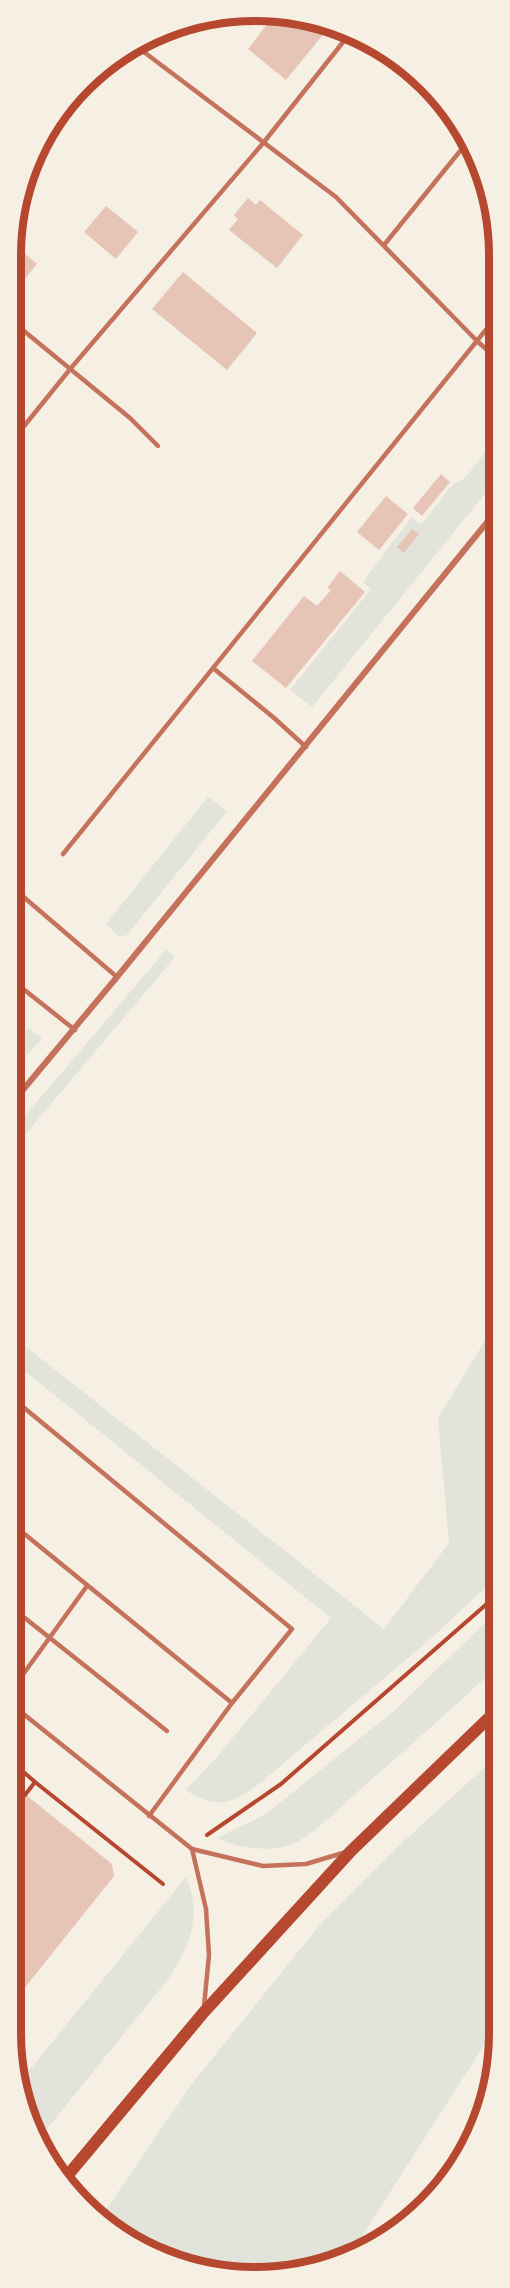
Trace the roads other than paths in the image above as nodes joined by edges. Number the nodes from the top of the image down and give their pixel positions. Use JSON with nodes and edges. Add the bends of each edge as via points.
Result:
{"nodes":[{"id":1,"x":345,"y":39,"type":"edge"},
{"id":2,"x":142,"y":50,"type":"edge"},
{"id":3,"x":264,"y":142,"type":"junction"},
{"id":4,"x":463,"y":148,"type":"edge"},
{"id":5,"x":384,"y":245,"type":"junction"},
{"id":6,"x":489,"y":326,"type":"edge"},
{"id":7,"x":21,"y":329,"type":"edge"},
{"id":8,"x":477,"y":341,"type":"junction"},
{"id":9,"x":489,"y":352,"type":"edge"},
{"id":10,"x":71,"y":368,"type":"junction"},
{"id":11,"x":21,"y":430,"type":"edge"},
{"id":12,"x":158,"y":446,"type":"dead end"},
{"id":13,"x":489,"y":520,"type":"edge"},
{"id":14,"x":213,"y":668,"type":"junction"},
{"id":15,"x":306,"y":747,"type":"junction"},
{"id":16,"x":63,"y":854,"type":"dead end"},
{"id":17,"x":21,"y":895,"type":"edge"},
{"id":18,"x":117,"y":977,"type":"junction"},
{"id":19,"x":21,"y":987,"type":"edge"},
{"id":20,"x":75,"y":1029,"type":"junction"},
{"id":21,"x":21,"y":1092,"type":"edge"},
{"id":22,"x":21,"y":1404,"type":"edge"},
{"id":23,"x":21,"y":1531,"type":"edge"},
{"id":24,"x":87,"y":1586,"type":"junction"},
{"id":25,"x":21,"y":1615,"type":"edge"},
{"id":26,"x":50,"y":1638,"type":"junction"},
{"id":27,"x":21,"y":1677,"type":"edge"},
{"id":28,"x":232,"y":1703,"type":"junction"},
{"id":29,"x":21,"y":1712,"type":"edge"},
{"id":30,"x":489,"y":1718,"type":"edge"},
{"id":31,"x":167,"y":1731,"type":"dead end"},
{"id":32,"x":149,"y":1816,"type":"junction"},
{"id":33,"x":192,"y":1849,"type":"junction"},
{"id":34,"x":351,"y":1851,"type":"junction"},
{"id":35,"x":204,"y":2012,"type":"junction"},
{"id":36,"x":69,"y":2174,"type":"edge"}],
"edges":[{"from":1,"to":3,"type":"lane"},
{"from":2,"to":3,"type":"lane"},
{"from":3,"to":5,"type":"lane","via":[[336,197]]},
{"from":3,"to":10,"type":"lane"},
{"from":4,"to":5,"type":"lane"},
{"from":5,"to":8,"type":"lane"},
{"from":6,"to":8,"type":"lane"},
{"from":7,"to":10,"type":"lane"},
{"from":8,"to":9,"type":"lane"},
{"from":8,"to":14,"type":"lane"},
{"from":10,"to":11,"type":"lane"},
{"from":10,"to":12,"type":"lane"},
{"from":13,"to":15,"type":"street"},
{"from":14,"to":15,"type":"lane"},
{"from":14,"to":16,"type":"lane"},
{"from":15,"to":18,"type":"street"},
{"from":17,"to":18,"type":"lane"},
{"from":18,"to":20,"type":"street"},
{"from":19,"to":20,"type":"lane"},
{"from":20,"to":21,"type":"street"},
{"from":22,"to":28,"type":"lane","via":[[291,1629]]},
{"from":23,"to":24,"type":"lane"},
{"from":24,"to":26,"type":"lane"},
{"from":24,"to":28,"type":"lane"},
{"from":25,"to":26,"type":"lane"},
{"from":26,"to":27,"type":"lane"},
{"from":26,"to":31,"type":"lane"},
{"from":28,"to":32,"type":"lane"},
{"from":29,"to":32,"type":"lane"},
{"from":30,"to":34,"type":"main road"},
{"from":32,"to":33,"type":"lane"},
{"from":33,"to":34,"type":"lane","via":[[263,1866],[306,1864]]},
{"from":33,"to":35,"type":"lane","via":[[206,1909],[209,1955]]},
{"from":34,"to":35,"type":"main road"},
{"from":35,"to":36,"type":"main road"}]}
